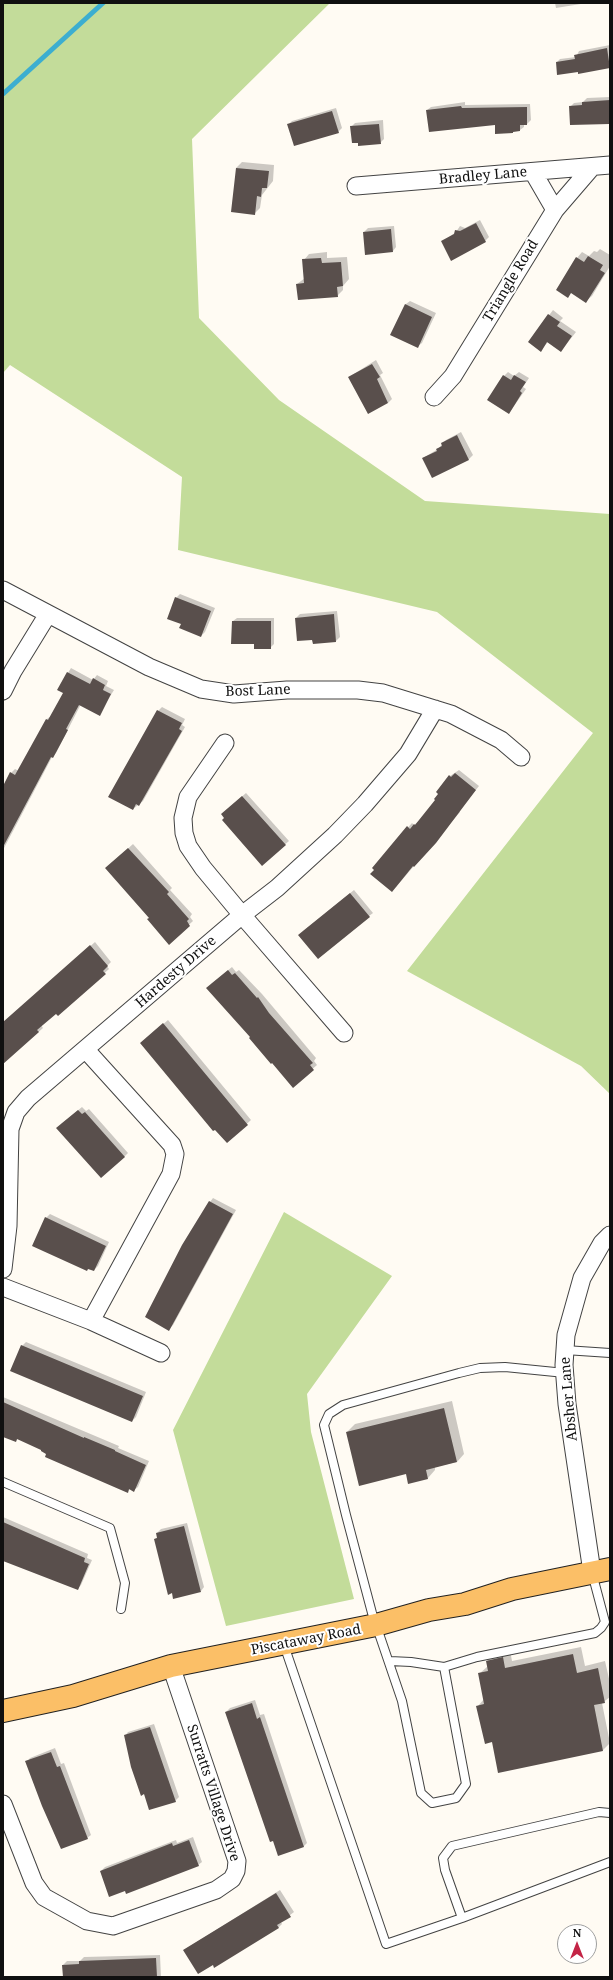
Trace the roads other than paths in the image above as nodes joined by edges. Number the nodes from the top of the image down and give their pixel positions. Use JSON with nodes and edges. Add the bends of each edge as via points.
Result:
{"nodes":[{"id":1,"x":610,"y":165,"type":"edge"},
{"id":2,"x":592,"y":168,"type":"junction"},
{"id":3,"x":533,"y":172,"type":"junction"},
{"id":4,"x":356,"y":186,"type":"dead end"},
{"id":5,"x":554,"y":210,"type":"junction"},
{"id":6,"x":434,"y":397,"type":"dead end"},
{"id":7,"x":3,"y":590,"type":"edge"},
{"id":8,"x":48,"y":614,"type":"junction"},
{"id":9,"x":3,"y":691,"type":"edge"},
{"id":10,"x":435,"y":709,"type":"junction"},
{"id":11,"x":226,"y":743,"type":"dead end"},
{"id":12,"x":521,"y":757,"type":"dead end"},
{"id":13,"x":242,"y":915,"type":"junction"},
{"id":14,"x":344,"y":1033,"type":"dead end"},
{"id":15,"x":86,"y":1050,"type":"junction"},
{"id":16,"x":610,"y":1235,"type":"edge"},
{"id":17,"x":3,"y":1269,"type":"edge"},
{"id":18,"x":3,"y":1287,"type":"edge"},
{"id":19,"x":91,"y":1321,"type":"junction"},
{"id":20,"x":565,"y":1350,"type":"junction"},
{"id":21,"x":161,"y":1353,"type":"dead end"},
{"id":22,"x":610,"y":1353,"type":"edge"},
{"id":23,"x":565,"y":1373,"type":"junction"},
{"id":24,"x":3,"y":1482,"type":"edge"},
{"id":25,"x":601,"y":1571,"type":"edge"},
{"id":26,"x":120,"y":1608,"type":"dead end"},
{"id":27,"x":376,"y":1625,"type":"junction"},
{"id":28,"x":284,"y":1644,"type":"junction"},
{"id":29,"x":390,"y":1662,"type":"junction"},
{"id":30,"x":171,"y":1666,"type":"junction"},
{"id":31,"x":444,"y":1667,"type":"junction"},
{"id":32,"x":3,"y":1711,"type":"edge"},
{"id":33,"x":3,"y":1804,"type":"edge"},
{"id":34,"x":610,"y":1812,"type":"edge"},
{"id":35,"x":610,"y":1862,"type":"edge"},
{"id":36,"x":462,"y":1918,"type":"junction"}],
"edges":[{"from":1,"to":2,"type":"street","name":"Bradley Lane"},
{"from":2,"to":3,"type":"street","name":"Bradley Lane"},
{"from":2,"to":5,"type":"street","name":"Triangle Road"},
{"from":3,"to":4,"type":"street","name":"Bradley Lane"},
{"from":3,"to":5,"type":"street"},
{"from":5,"to":6,"type":"street","name":"Triangle Road","via":[[453,376]]},
{"from":7,"to":8,"type":"street","name":"Bost Lane"},
{"from":8,"to":9,"type":"street"},
{"from":8,"to":10,"type":"street","name":"Bost Lane","via":[[149,668],[201,689],[234,694],[287,690],[358,690],[383,693]]},
{"from":10,"to":12,"type":"street","name":"Bost Lane","via":[[468,722],[501,740]]},
{"from":10,"to":13,"type":"street","name":"Hardesty Drive","via":[[408,754],[365,804],[277,888]]},
{"from":11,"to":13,"type":"street","via":[[188,797],[182,818],[188,846]]},
{"from":13,"to":14,"type":"street"},
{"from":13,"to":15,"type":"street","name":"Hardesty Drive"},
{"from":15,"to":17,"type":"street","name":"Hardesty Drive","via":[[28,1098],[16,1112],[10,1129],[8,1226]]},
{"from":15,"to":19,"type":"street","via":[[172,1145],[176,1154],[170,1174]]},
{"from":16,"to":20,"type":"street","name":"Absher Lane","via":[[602,1243],[582,1278],[566,1335]]},
{"from":18,"to":19,"type":"street"},
{"from":19,"to":21,"type":"street"},
{"from":20,"to":22,"type":"lane"},
{"from":20,"to":23,"type":"street","name":"Absher Lane"},
{"from":23,"to":25,"type":"street","name":"Absher Lane","via":[[567,1404]]},
{"from":23,"to":27,"type":"lane","via":[[505,1367],[480,1368],[427,1380],[343,1405],[329,1414],[324,1425]]},
{"from":24,"to":26,"type":"lane","via":[[110,1528],[125,1583]]},
{"from":25,"to":27,"type":"main road","name":"Piscataway Road","via":[[512,1589],[465,1604],[429,1610]]},
{"from":25,"to":31,"type":"lane","via":[[604,1622],[594,1633],[477,1657]]},
{"from":27,"to":28,"type":"main road","name":"Piscataway Road"},
{"from":27,"to":29,"type":"lane"},
{"from":28,"to":30,"type":"main road","name":"Piscataway Road"},
{"from":28,"to":36,"type":"lane","via":[[386,1944]]},
{"from":29,"to":31,"type":"lane","via":[[412,1662]]},
{"from":29,"to":31,"type":"lane","via":[[402,1701],[421,1793],[432,1803],[456,1798],[466,1784]]},
{"from":30,"to":32,"type":"main road","name":"Piscataway Road","via":[[73,1696]]},
{"from":30,"to":33,"type":"street","name":"Surratts Village Drive","via":[[237,1861],[232,1879],[216,1890],[113,1926],[87,1922],[44,1897],[34,1883]]},
{"from":34,"to":36,"type":"lane","via":[[599,1812],[452,1846],[443,1858]]},
{"from":35,"to":36,"type":"lane"}]}
